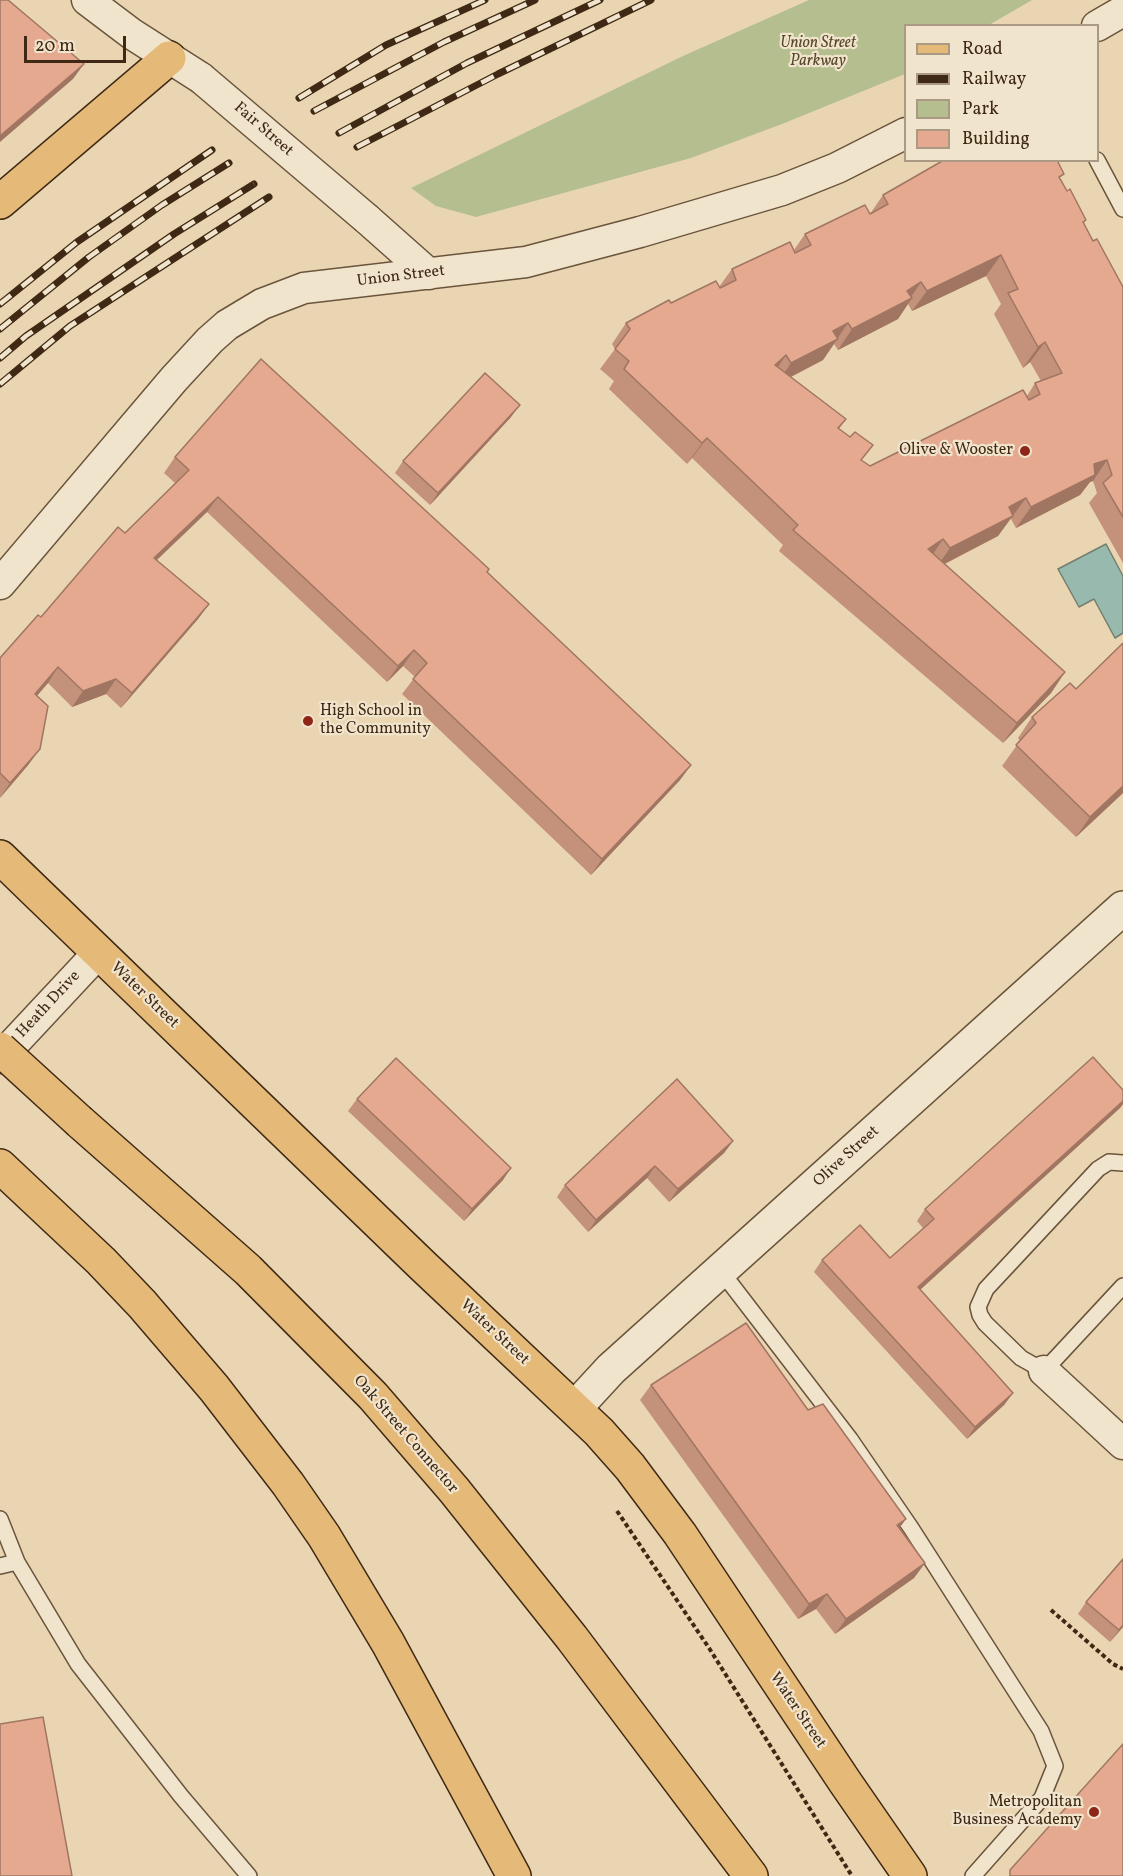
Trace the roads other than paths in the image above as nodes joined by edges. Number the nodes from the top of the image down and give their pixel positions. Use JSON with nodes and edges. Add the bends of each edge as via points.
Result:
{"nodes":[{"id":1,"x":87,"y":0,"type":"edge"},
{"id":2,"x":1123,"y":11,"type":"edge"},
{"id":3,"x":1099,"y":25,"type":"edge"},
{"id":4,"x":169,"y":58,"type":"junction"},
{"id":5,"x":904,"y":133,"type":"edge"},
{"id":6,"x":1098,"y":162,"type":"edge"},
{"id":7,"x":0,"y":202,"type":"edge"},
{"id":8,"x":1123,"y":209,"type":"edge"},
{"id":9,"x":429,"y":274,"type":"junction"},
{"id":10,"x":0,"y":584,"type":"edge"},
{"id":11,"x":0,"y":857,"type":"edge"},
{"id":12,"x":1123,"y":908,"type":"edge"},
{"id":13,"x":99,"y":952,"type":"junction"},
{"id":14,"x":0,"y":1049,"type":"edge"},
{"id":15,"x":0,"y":1058,"type":"edge"},
{"id":16,"x":1123,"y":1163,"type":"edge"},
{"id":17,"x":0,"y":1166,"type":"edge"},
{"id":18,"x":721,"y":1271,"type":"junction"},
{"id":19,"x":1123,"y":1286,"type":"edge"},
{"id":20,"x":1044,"y":1371,"type":"junction"},
{"id":21,"x":575,"y":1408,"type":"junction"},
{"id":22,"x":1123,"y":1444,"type":"edge"},
{"id":23,"x":0,"y":1519,"type":"edge"},
{"id":24,"x":17,"y":1562,"type":"junction"},
{"id":25,"x":0,"y":1566,"type":"edge"},
{"id":26,"x":249,"y":1876,"type":"edge"},
{"id":27,"x":513,"y":1876,"type":"edge"},
{"id":28,"x":751,"y":1876,"type":"edge"},
{"id":29,"x":910,"y":1876,"type":"edge"},
{"id":30,"x":973,"y":1876,"type":"edge"}],
"edges":[{"from":1,"to":4,"type":"street","name":"Fair Street"},
{"from":2,"to":3,"type":"street"},
{"from":4,"to":7,"type":"main road"},
{"from":4,"to":9,"type":"street","name":"Fair Street","bridge":true,"via":[[201,78]]},
{"from":5,"to":9,"type":"street","name":"Union Street","via":[[837,168],[709,212],[526,262]]},
{"from":6,"to":8,"type":"lane"},
{"from":9,"to":10,"type":"street","name":"Union Street","via":[[304,288],[262,304],[227,325],[174,379]]},
{"from":11,"to":13,"type":"main road","name":"Water Street"},
{"from":12,"to":18,"type":"street","name":"Olive Street"},
{"from":13,"to":15,"type":"street","name":"Heath Drive"},
{"from":13,"to":21,"type":"main road","name":"Water Street"},
{"from":14,"to":28,"type":"main road","name":"Oak Street Connector","bridge":true,"via":[[248,1270],[373,1396],[448,1482],[565,1629]]},
{"from":16,"to":20,"type":"lane","via":[[1109,1162],[1098,1169],[981,1298],[978,1307],[985,1323],[1021,1358]]},
{"from":17,"to":27,"type":"main road","via":[[101,1261],[180,1347],[288,1484],[388,1643]]},
{"from":18,"to":21,"type":"street","name":"Olive Street","via":[[611,1369]]},
{"from":18,"to":30,"type":"lane","via":[[850,1438],[1041,1731],[1055,1766],[1042,1798]]},
{"from":19,"to":20,"type":"lane"},
{"from":20,"to":22,"type":"street"},
{"from":21,"to":29,"type":"main road","name":"Water Street","via":[[630,1467],[680,1534]]},
{"from":23,"to":24,"type":"lane"},
{"from":24,"to":25,"type":"lane"},
{"from":24,"to":26,"type":"lane","via":[[78,1664]]}]}
